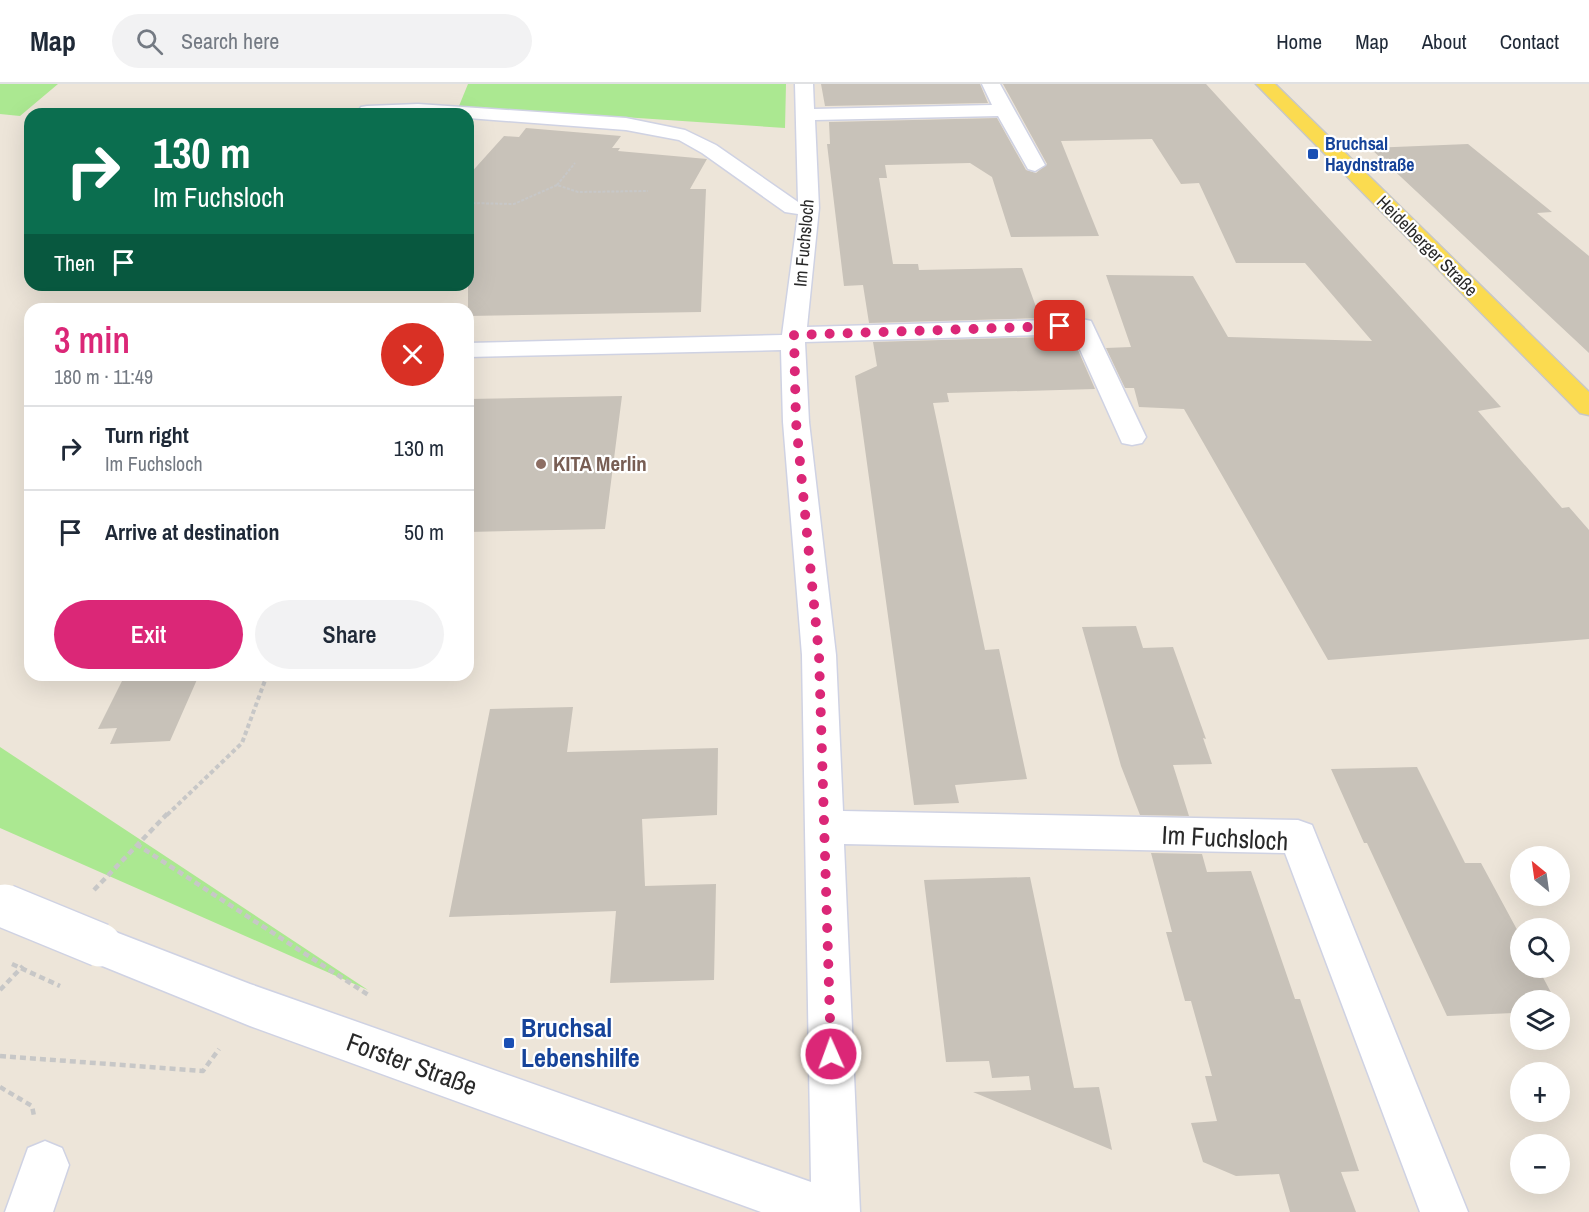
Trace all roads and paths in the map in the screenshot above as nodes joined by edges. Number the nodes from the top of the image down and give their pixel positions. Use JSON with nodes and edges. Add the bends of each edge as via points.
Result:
{"nodes":[{"id":1,"x":991,"y":84,"type":"edge"},
{"id":2,"x":1265,"y":84,"type":"edge"},
{"id":3,"x":804,"y":100,"type":"edge"},
{"id":4,"x":1004,"y":110,"type":"junction"},
{"id":5,"x":474,"y":113,"type":"edge"},
{"id":6,"x":575,"y":163,"type":"dead end"},
{"id":7,"x":1035,"y":165,"type":"dead end"},
{"id":8,"x":557,"y":185,"type":"junction"},
{"id":9,"x":648,"y":191,"type":"dead end"},
{"id":10,"x":474,"y":203,"type":"edge"},
{"id":11,"x":809,"y":208,"type":"junction"},
{"id":12,"x":794,"y":338,"type":"junction"},
{"id":13,"x":474,"y":350,"type":"edge"},
{"id":14,"x":1589,"y":407,"type":"edge"},
{"id":15,"x":1132,"y":437,"type":"dead end"},
{"id":16,"x":265,"y":681,"type":"edge"},
{"id":17,"x":825,"y":827,"type":"junction"},
{"id":18,"x":2,"y":905,"type":"edge"},
{"id":19,"x":10,"y":963,"type":"dead end"},
{"id":20,"x":60,"y":986,"type":"dead end"},
{"id":21,"x":219,"y":1049,"type":"dead end"},
{"id":22,"x":0,"y":1056,"type":"edge"},
{"id":23,"x":398,"y":1059,"type":"junction"},
{"id":24,"x":45,"y":1165,"type":"dead end"},
{"id":25,"x":29,"y":1212,"type":"edge"},
{"id":26,"x":828,"y":1212,"type":"edge"},
{"id":27,"x":836,"y":1212,"type":"edge"},
{"id":28,"x":1444,"y":1212,"type":"edge"}],
"edges":[{"from":1,"to":4,"type":"street"},
{"from":2,"to":14,"type":"main road","name":"Heidelberger Straße"},
{"from":3,"to":4,"type":"street","name":"Im Fuchsloch"},
{"from":3,"to":11,"type":"street","name":"Im Fuchsloch"},
{"from":4,"to":7,"type":"street"},
{"from":5,"to":11,"type":"street","via":[[660,129],[709,149],[792,208]]},
{"from":6,"to":8,"type":"path"},
{"from":8,"to":9,"type":"path","via":[[578,192]]},
{"from":8,"to":10,"type":"path","via":[[514,204]]},
{"from":11,"to":12,"type":"street","name":"Im Fuchsloch"},
{"from":12,"to":13,"type":"street"},
{"from":12,"to":15,"type":"street","via":[[1082,326]]},
{"from":12,"to":17,"type":"street","name":"Im Fuchsloch","via":[[796,422],[819,655]]},
{"from":16,"to":23,"type":"path","via":[[242,743],[136,844],[374,998]]},
{"from":17,"to":27,"type":"street","name":"Im Fuchsloch"},
{"from":17,"to":28,"type":"street","name":"Im Fuchsloch","via":[[1298,837]]},
{"from":18,"to":23,"type":"street","name":"Forster Straße","bridge":true,"via":[[250,1005]]},
{"from":19,"to":20,"type":"path","bridge":true},
{"from":21,"to":22,"type":"path","via":[[203,1071]]},
{"from":23,"to":26,"type":"street","name":"Forster Straße"},
{"from":24,"to":25,"type":"street"}]}
